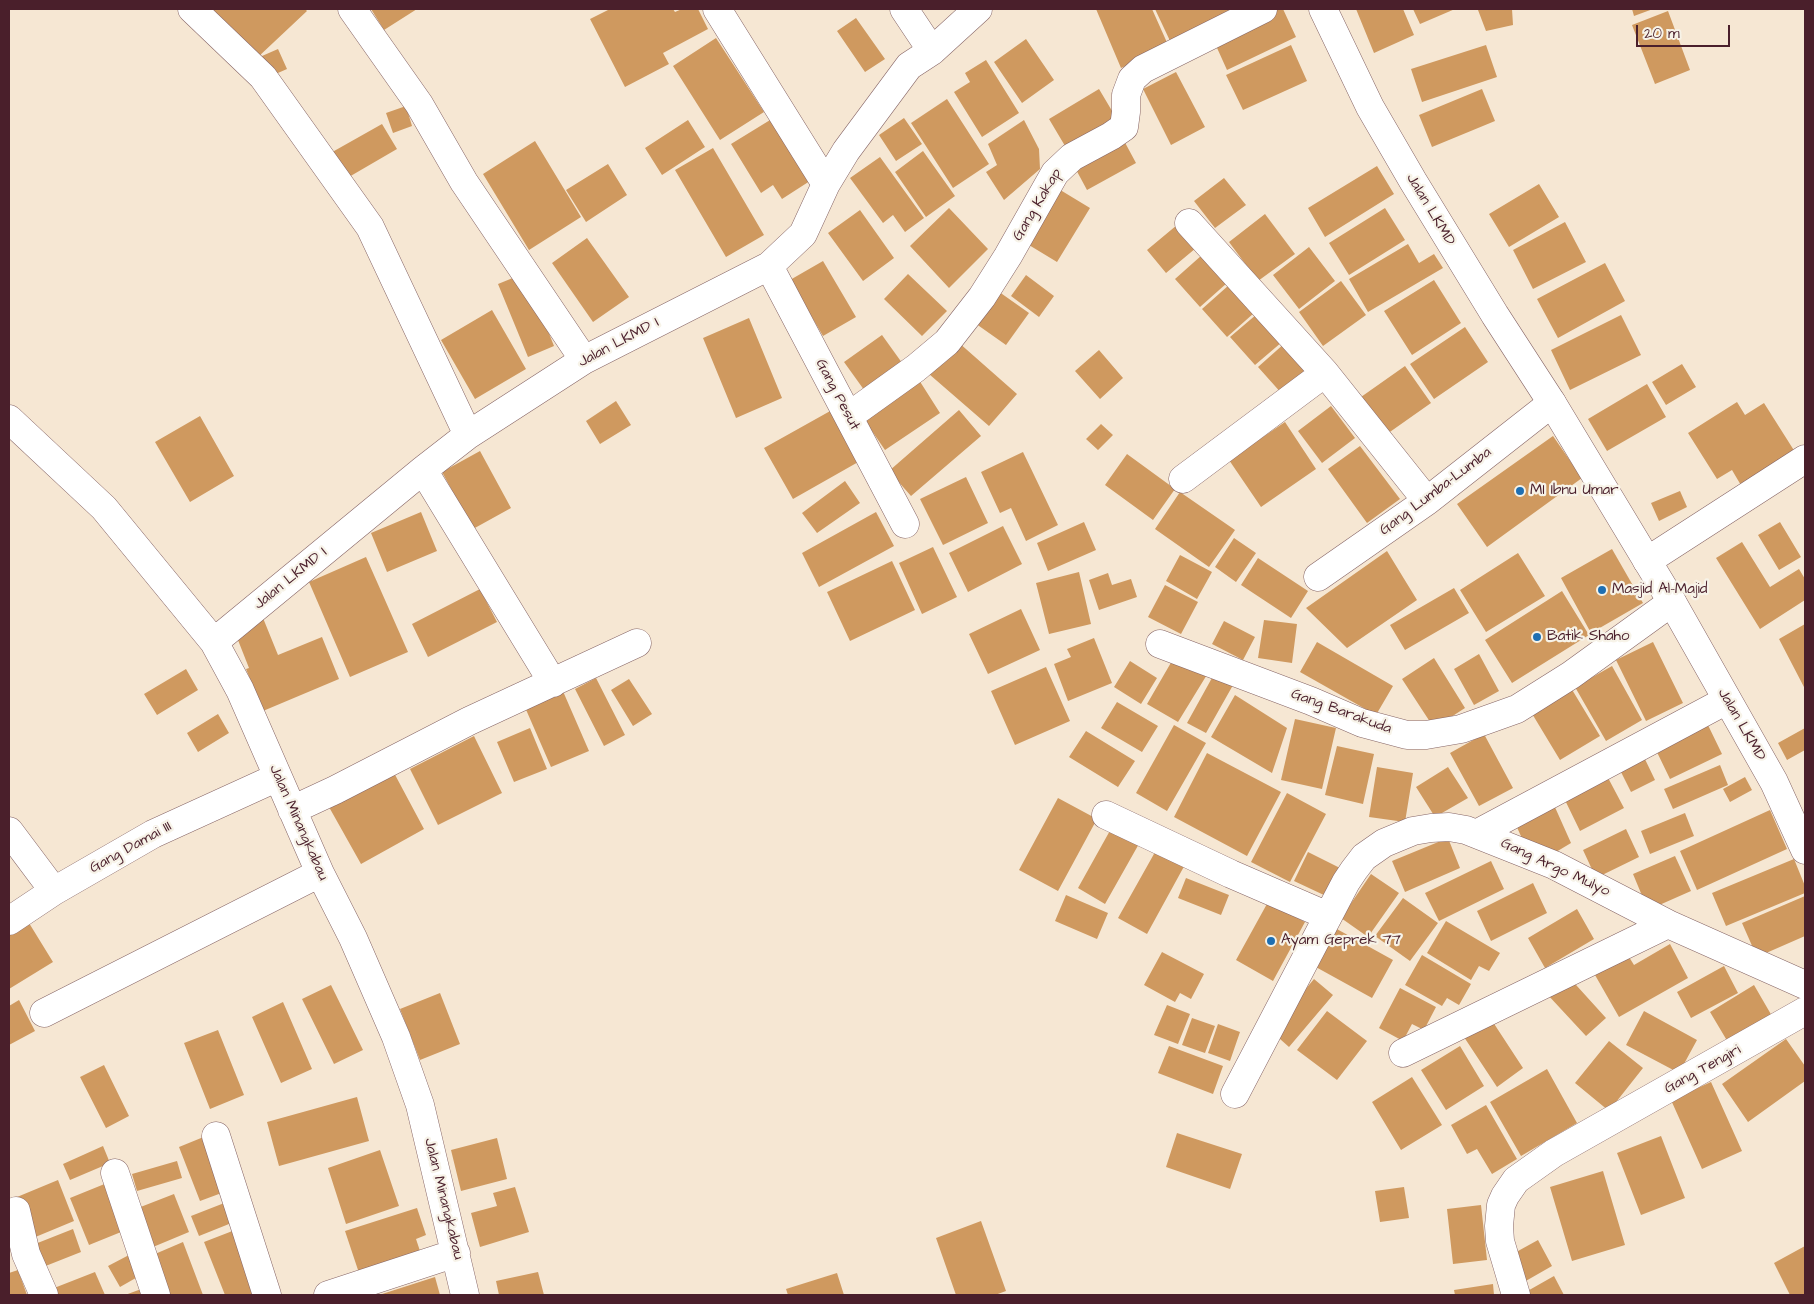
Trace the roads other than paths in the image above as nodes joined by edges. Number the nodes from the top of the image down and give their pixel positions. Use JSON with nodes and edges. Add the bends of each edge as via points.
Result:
{"nodes":[{"id":1,"x":192,"y":9,"type":"edge"},
{"id":2,"x":352,"y":9,"type":"edge"},
{"id":3,"x":717,"y":9,"type":"edge"},
{"id":4,"x":904,"y":9,"type":"edge"},
{"id":5,"x":978,"y":9,"type":"edge"},
{"id":6,"x":1263,"y":9,"type":"edge"},
{"id":7,"x":1323,"y":9,"type":"edge"},
{"id":8,"x":932,"y":51,"type":"junction"},
{"id":9,"x":826,"y":184,"type":"junction"},
{"id":10,"x":1189,"y":223,"type":"dead end"},
{"id":11,"x":769,"y":266,"type":"junction"},
{"id":12,"x":584,"y":360,"type":"junction"},
{"id":13,"x":1325,"y":373,"type":"junction"},
{"id":14,"x":1552,"y":403,"type":"junction"},
{"id":15,"x":849,"y":416,"type":"junction"},
{"id":16,"x":9,"y":418,"type":"edge"},
{"id":17,"x":468,"y":435,"type":"junction"},
{"id":18,"x":1805,"y":459,"type":"edge"},
{"id":19,"x":423,"y":470,"type":"junction"},
{"id":20,"x":1183,"y":479,"type":"dead end"},
{"id":21,"x":1427,"y":501,"type":"junction"},
{"id":22,"x":905,"y":524,"type":"dead end"},
{"id":23,"x":1647,"y":561,"type":"junction"},
{"id":24,"x":1318,"y":577,"type":"dead end"},
{"id":25,"x":1672,"y":602,"type":"junction"},
{"id":26,"x":214,"y":642,"type":"junction"},
{"id":27,"x":637,"y":643,"type":"dead end"},
{"id":28,"x":1160,"y":644,"type":"dead end"},
{"id":29,"x":553,"y":682,"type":"junction"},
{"id":30,"x":1727,"y":700,"type":"junction"},
{"id":31,"x":278,"y":777,"type":"junction"},
{"id":32,"x":292,"y":810,"type":"junction"},
{"id":33,"x":1106,"y":815,"type":"dead end"},
{"id":34,"x":9,"y":831,"type":"edge"},
{"id":35,"x":1478,"y":834,"type":"junction"},
{"id":36,"x":1805,"y":850,"type":"edge"},
{"id":37,"x":320,"y":873,"type":"junction"},
{"id":38,"x":54,"y":890,"type":"junction"},
{"id":39,"x":1328,"y":916,"type":"junction"},
{"id":40,"x":9,"y":921,"type":"edge"},
{"id":41,"x":1668,"y":924,"type":"junction"},
{"id":42,"x":1805,"y":984,"type":"edge"},
{"id":43,"x":1805,"y":1011,"type":"edge"},
{"id":44,"x":44,"y":1013,"type":"dead end"},
{"id":45,"x":1404,"y":1053,"type":"dead end"},
{"id":46,"x":1236,"y":1094,"type":"dead end"},
{"id":47,"x":216,"y":1136,"type":"dead end"},
{"id":48,"x":115,"y":1173,"type":"dead end"},
{"id":49,"x":16,"y":1211,"type":"dead end"},
{"id":50,"x":456,"y":1253,"type":"junction"},
{"id":51,"x":44,"y":1295,"type":"edge"},
{"id":52,"x":156,"y":1295,"type":"edge"},
{"id":53,"x":267,"y":1295,"type":"edge"},
{"id":54,"x":328,"y":1295,"type":"edge"},
{"id":55,"x":465,"y":1295,"type":"edge"},
{"id":56,"x":1516,"y":1295,"type":"edge"}],
"edges":[{"from":1,"to":17,"type":"street","via":[[263,77],[370,227]]},
{"from":2,"to":12,"type":"street","via":[[420,104],[464,182]]},
{"from":3,"to":9,"type":"street"},
{"from":4,"to":8,"type":"street"},
{"from":5,"to":8,"type":"street","name":"Jalan LKMD I"},
{"from":6,"to":15,"type":"street","name":"Gang Kakap","via":[[1143,69],[1132,79],[1126,95],[1124,127],[1072,157],[1055,173],[982,298],[947,342]]},
{"from":7,"to":14,"type":"street","name":"Jalan LKMD","via":[[1388,139],[1494,316]]},
{"from":8,"to":9,"type":"street","name":"Jalan LKMD I","via":[[910,66],[846,151]]},
{"from":9,"to":11,"type":"street","name":"Jalan LKMD I","via":[[803,234]]},
{"from":10,"to":13,"type":"street"},
{"from":11,"to":12,"type":"street","name":"Jalan LKMD I"},
{"from":11,"to":15,"type":"street","name":"Gang Pesut"},
{"from":12,"to":17,"type":"street","name":"Jalan LKMD I"},
{"from":13,"to":20,"type":"street"},
{"from":13,"to":21,"type":"street"},
{"from":14,"to":21,"type":"street","name":"Gang Lumba-Lumba"},
{"from":14,"to":23,"type":"street","name":"Jalan LKMD"},
{"from":15,"to":22,"type":"street","name":"Gang Pesut"},
{"from":16,"to":26,"type":"street","name":"Jalan Minangkabau","via":[[104,508]]},
{"from":17,"to":19,"type":"street","name":"Jalan LKMD I"},
{"from":18,"to":23,"type":"street"},
{"from":19,"to":26,"type":"street","name":"Jalan LKMD I"},
{"from":19,"to":29,"type":"street"},
{"from":21,"to":24,"type":"street","name":"Gang Lumba-Lumba"},
{"from":23,"to":25,"type":"street","name":"Jalan LKMD"},
{"from":25,"to":28,"type":"street","name":"Gang Barakuda","via":[[1563,680],[1516,709],[1461,729],[1426,735],[1407,735],[1362,723]]},
{"from":25,"to":30,"type":"street","name":"Jalan LKMD"},
{"from":26,"to":31,"type":"street","name":"Jalan Minangkabau","via":[[240,690]]},
{"from":27,"to":29,"type":"street"},
{"from":29,"to":32,"type":"street"},
{"from":30,"to":35,"type":"street"},
{"from":30,"to":36,"type":"street","name":"Jalan LKMD","via":[[1774,782]]},
{"from":31,"to":32,"type":"street","name":"Jalan Minangkabau"},
{"from":31,"to":38,"type":"street","name":"Gang Damai III","via":[[153,834]]},
{"from":32,"to":37,"type":"street","name":"Jalan Minangkabau"},
{"from":33,"to":39,"type":"street"},
{"from":34,"to":38,"type":"street"},
{"from":35,"to":39,"type":"street","name":"Gang Argo Mulyo","via":[[1449,827],[1431,828],[1384,843],[1364,857],[1354,870]]},
{"from":35,"to":41,"type":"street","name":"Gang Argo Mulyo","via":[[1554,865]]},
{"from":37,"to":44,"type":"street"},
{"from":37,"to":50,"type":"street","name":"Jalan Minangkabau","via":[[353,938],[396,1037],[420,1105]]},
{"from":38,"to":40,"type":"street","name":"Gang Damai III"},
{"from":39,"to":46,"type":"street","name":"Gang Argo Mulyo"},
{"from":41,"to":42,"type":"street","name":"Gang Argo Mulyo"},
{"from":41,"to":45,"type":"street"},
{"from":43,"to":56,"type":"street","name":"Gang Tengiri","via":[[1601,1127],[1516,1180],[1504,1196],[1499,1216],[1500,1241]]},
{"from":47,"to":53,"type":"street"},
{"from":48,"to":52,"type":"street"},
{"from":49,"to":51,"type":"street","via":[[26,1254]]},
{"from":50,"to":54,"type":"street"},
{"from":50,"to":55,"type":"street","name":"Jalan Minangkabau"}]}
